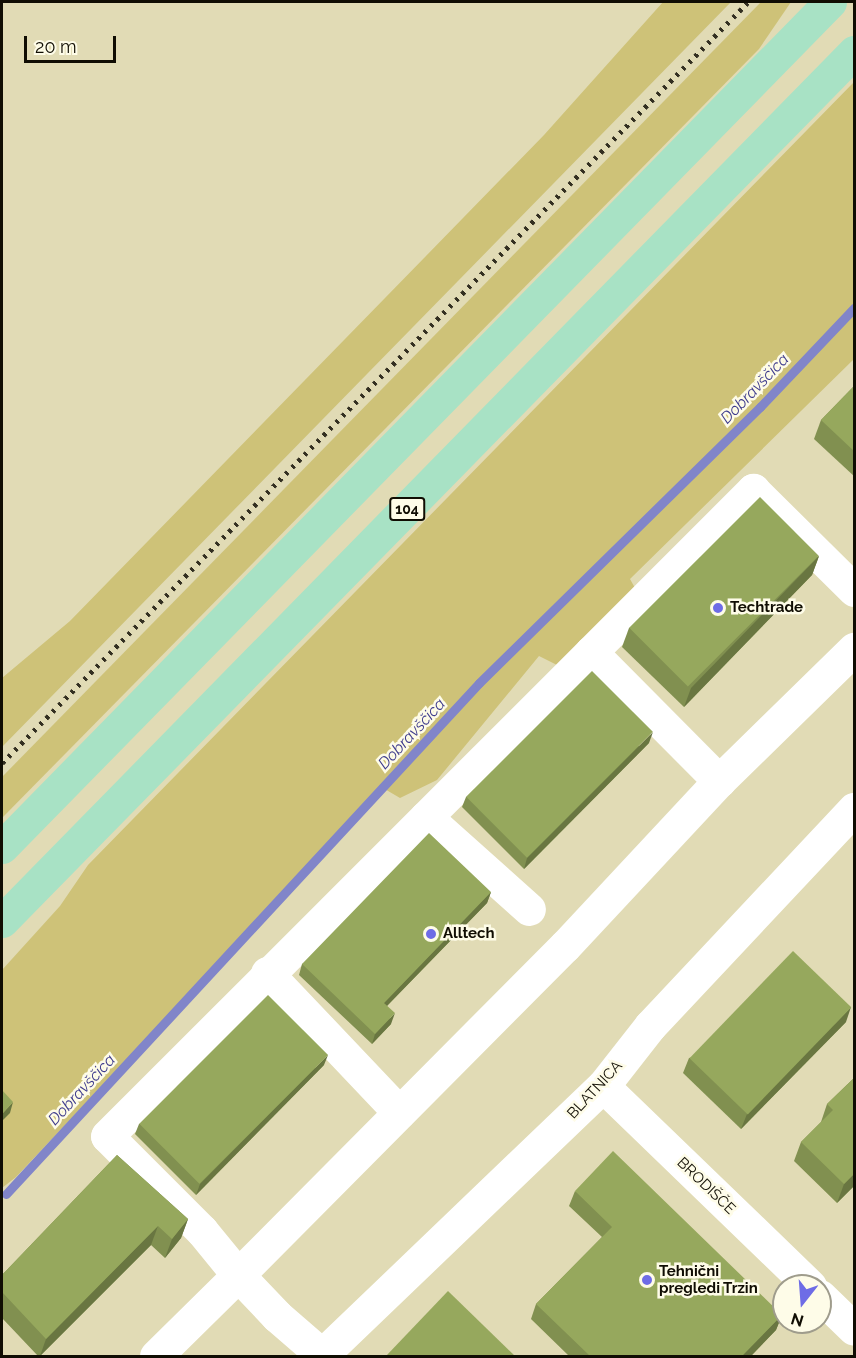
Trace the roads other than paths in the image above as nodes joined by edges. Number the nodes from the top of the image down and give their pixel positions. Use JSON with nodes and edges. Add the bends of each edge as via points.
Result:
{"nodes":[{"id":1,"x":830,"y":2,"type":"edge"},
{"id":2,"x":855,"y":52,"type":"edge"},
{"id":3,"x":855,"y":590,"type":"edge"},
{"id":4,"x":855,"y":649,"type":"edge"},
{"id":5,"x":591,"y":652,"type":"junction"},
{"id":6,"x":718,"y":782,"type":"junction"},
{"id":7,"x":855,"y":809,"type":"edge"},
{"id":8,"x":426,"y":817,"type":"junction"},
{"id":9,"x":2,"y":847,"type":"edge"},
{"id":10,"x":529,"y":909,"type":"dead end"},
{"id":11,"x":2,"y":921,"type":"edge"},
{"id":12,"x":267,"y":974,"type":"junction"},
{"id":13,"x":603,"y":1086,"type":"junction"},
{"id":14,"x":399,"y":1112,"type":"junction"},
{"id":15,"x":798,"y":1274,"type":"edge"},
{"id":16,"x":238,"y":1275,"type":"junction"},
{"id":17,"x":832,"y":1307,"type":"edge"},
{"id":18,"x":855,"y":1329,"type":"edge"},
{"id":19,"x":156,"y":1356,"type":"edge"},
{"id":20,"x":321,"y":1356,"type":"edge"}],
"edges":[{"from":1,"to":9,"type":"main road"},
{"from":2,"to":11,"type":"main road","number":"104"},
{"from":3,"to":5,"type":"street","via":[[753,490]]},
{"from":4,"to":6,"type":"street"},
{"from":5,"to":6,"type":"street"},
{"from":5,"to":8,"type":"street"},
{"from":6,"to":14,"type":"street","via":[[565,946]]},
{"from":7,"to":13,"type":"street","name":"BLATNICA","via":[[650,1026]]},
{"from":8,"to":10,"type":"street"},
{"from":8,"to":12,"type":"street"},
{"from":12,"to":14,"type":"street"},
{"from":12,"to":16,"type":"street","via":[[107,1136],[202,1231]]},
{"from":13,"to":15,"type":"street","name":"BRODIŠČE"},
{"from":13,"to":20,"type":"street","name":"BLATNICA"},
{"from":14,"to":16,"type":"street"},
{"from":16,"to":19,"type":"street"},
{"from":16,"to":20,"type":"street"},
{"from":17,"to":18,"type":"street"}]}
